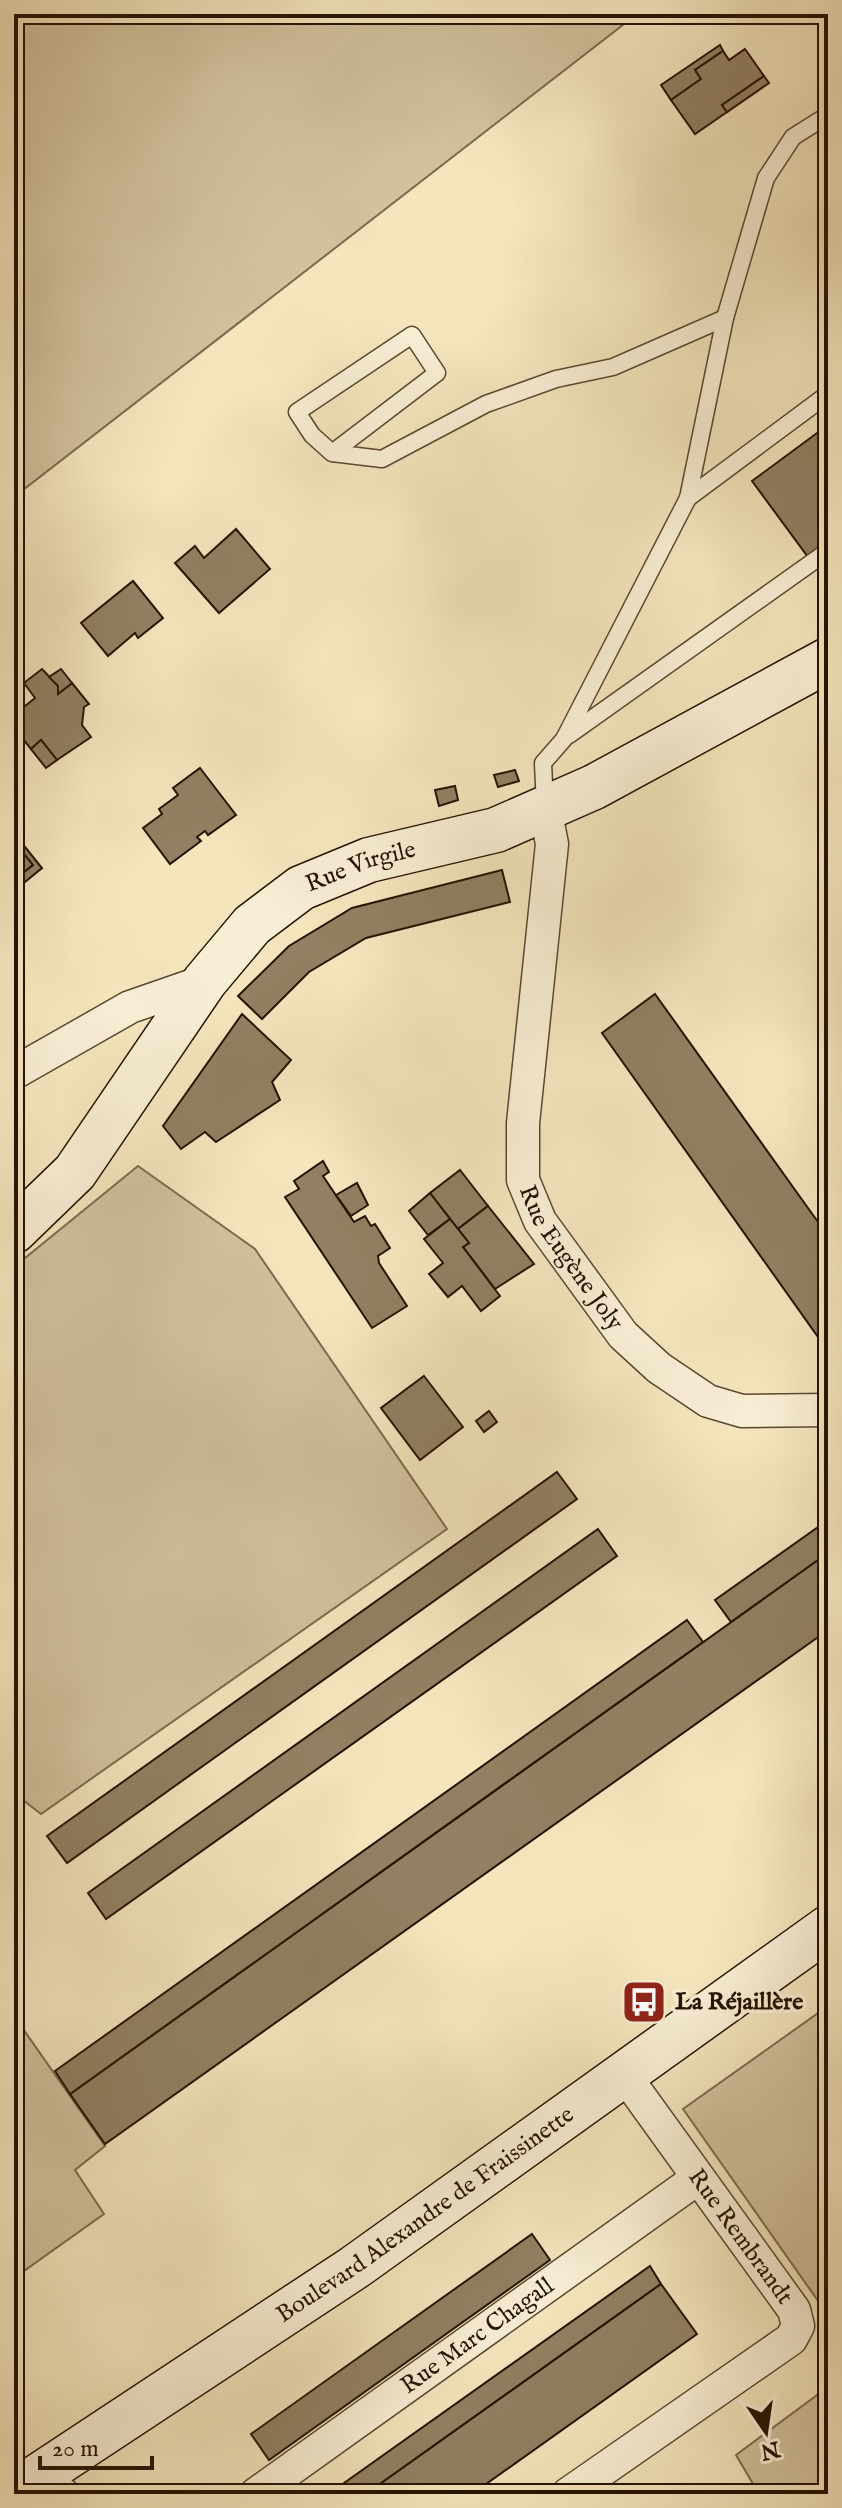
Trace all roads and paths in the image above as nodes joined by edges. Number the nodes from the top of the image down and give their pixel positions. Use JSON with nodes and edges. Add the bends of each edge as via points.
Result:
{"nodes":[{"id":1,"x":828,"y":115,"type":"edge"},
{"id":2,"x":725,"y":318,"type":"junction"},
{"id":3,"x":828,"y":394,"type":"edge"},
{"id":4,"x":332,"y":453,"type":"junction"},
{"id":5,"x":688,"y":498,"type":"junction"},
{"id":6,"x":828,"y":551,"type":"edge"},
{"id":7,"x":828,"y":660,"type":"edge"},
{"id":8,"x":564,"y":739,"type":"junction"},
{"id":9,"x":545,"y":808,"type":"junction"},
{"id":10,"x":205,"y":981,"type":"junction"},
{"id":11,"x":14,"y":1073,"type":"edge"},
{"id":12,"x":14,"y":1231,"type":"edge"},
{"id":13,"x":828,"y":1410,"type":"edge"},
{"id":14,"x":828,"y":1928,"type":"edge"},
{"id":15,"x":623,"y":2073,"type":"junction"},
{"id":16,"x":698,"y":2178,"type":"junction"},
{"id":17,"x":28,"y":2489,"type":"edge"},
{"id":18,"x":256,"y":2494,"type":"edge"},
{"id":19,"x":568,"y":2494,"type":"edge"}],
"edges":[{"from":1,"to":2,"type":"lane","via":[[793,137],[766,178]]},
{"from":2,"to":4,"type":"lane","via":[[613,367],[556,379],[486,404],[382,459]]},
{"from":2,"to":5,"type":"lane"},
{"from":3,"to":5,"type":"lane"},
{"from":4,"to":4,"type":"lane","via":[[297,412],[412,335],[437,373]]},
{"from":5,"to":8,"type":"lane"},
{"from":6,"to":8,"type":"lane"},
{"from":7,"to":9,"type":"street","name":"Rue Virgile","via":[[594,787]]},
{"from":8,"to":9,"type":"lane","via":[[543,763]]},
{"from":9,"to":10,"type":"street","name":"Rue Virgile","via":[[496,830],[369,860],[301,888],[252,925]]},
{"from":9,"to":13,"type":"street","name":"Rue Eugène Joly","via":[[552,844],[523,1123],[523,1180],[540,1221],[623,1335],[708,1401],[742,1411]]},
{"from":10,"to":11,"type":"street","via":[[130,1007]]},
{"from":10,"to":12,"type":"street","name":"Rue Virgile","via":[[75,1172]]},
{"from":14,"to":15,"type":"street","name":"Boulevard Alexandre de Fraissinette"},
{"from":15,"to":16,"type":"street","name":"Rue Rembrandt"},
{"from":15,"to":17,"type":"street","name":"Boulevard Alexandre de Fraissinette","via":[[355,2267]]},
{"from":16,"to":18,"type":"street","name":"Rue Marc Chagall"},
{"from":16,"to":19,"type":"street","name":"Rue Rembrandt","via":[[794,2310],[798,2326],[791,2339]]}]}
